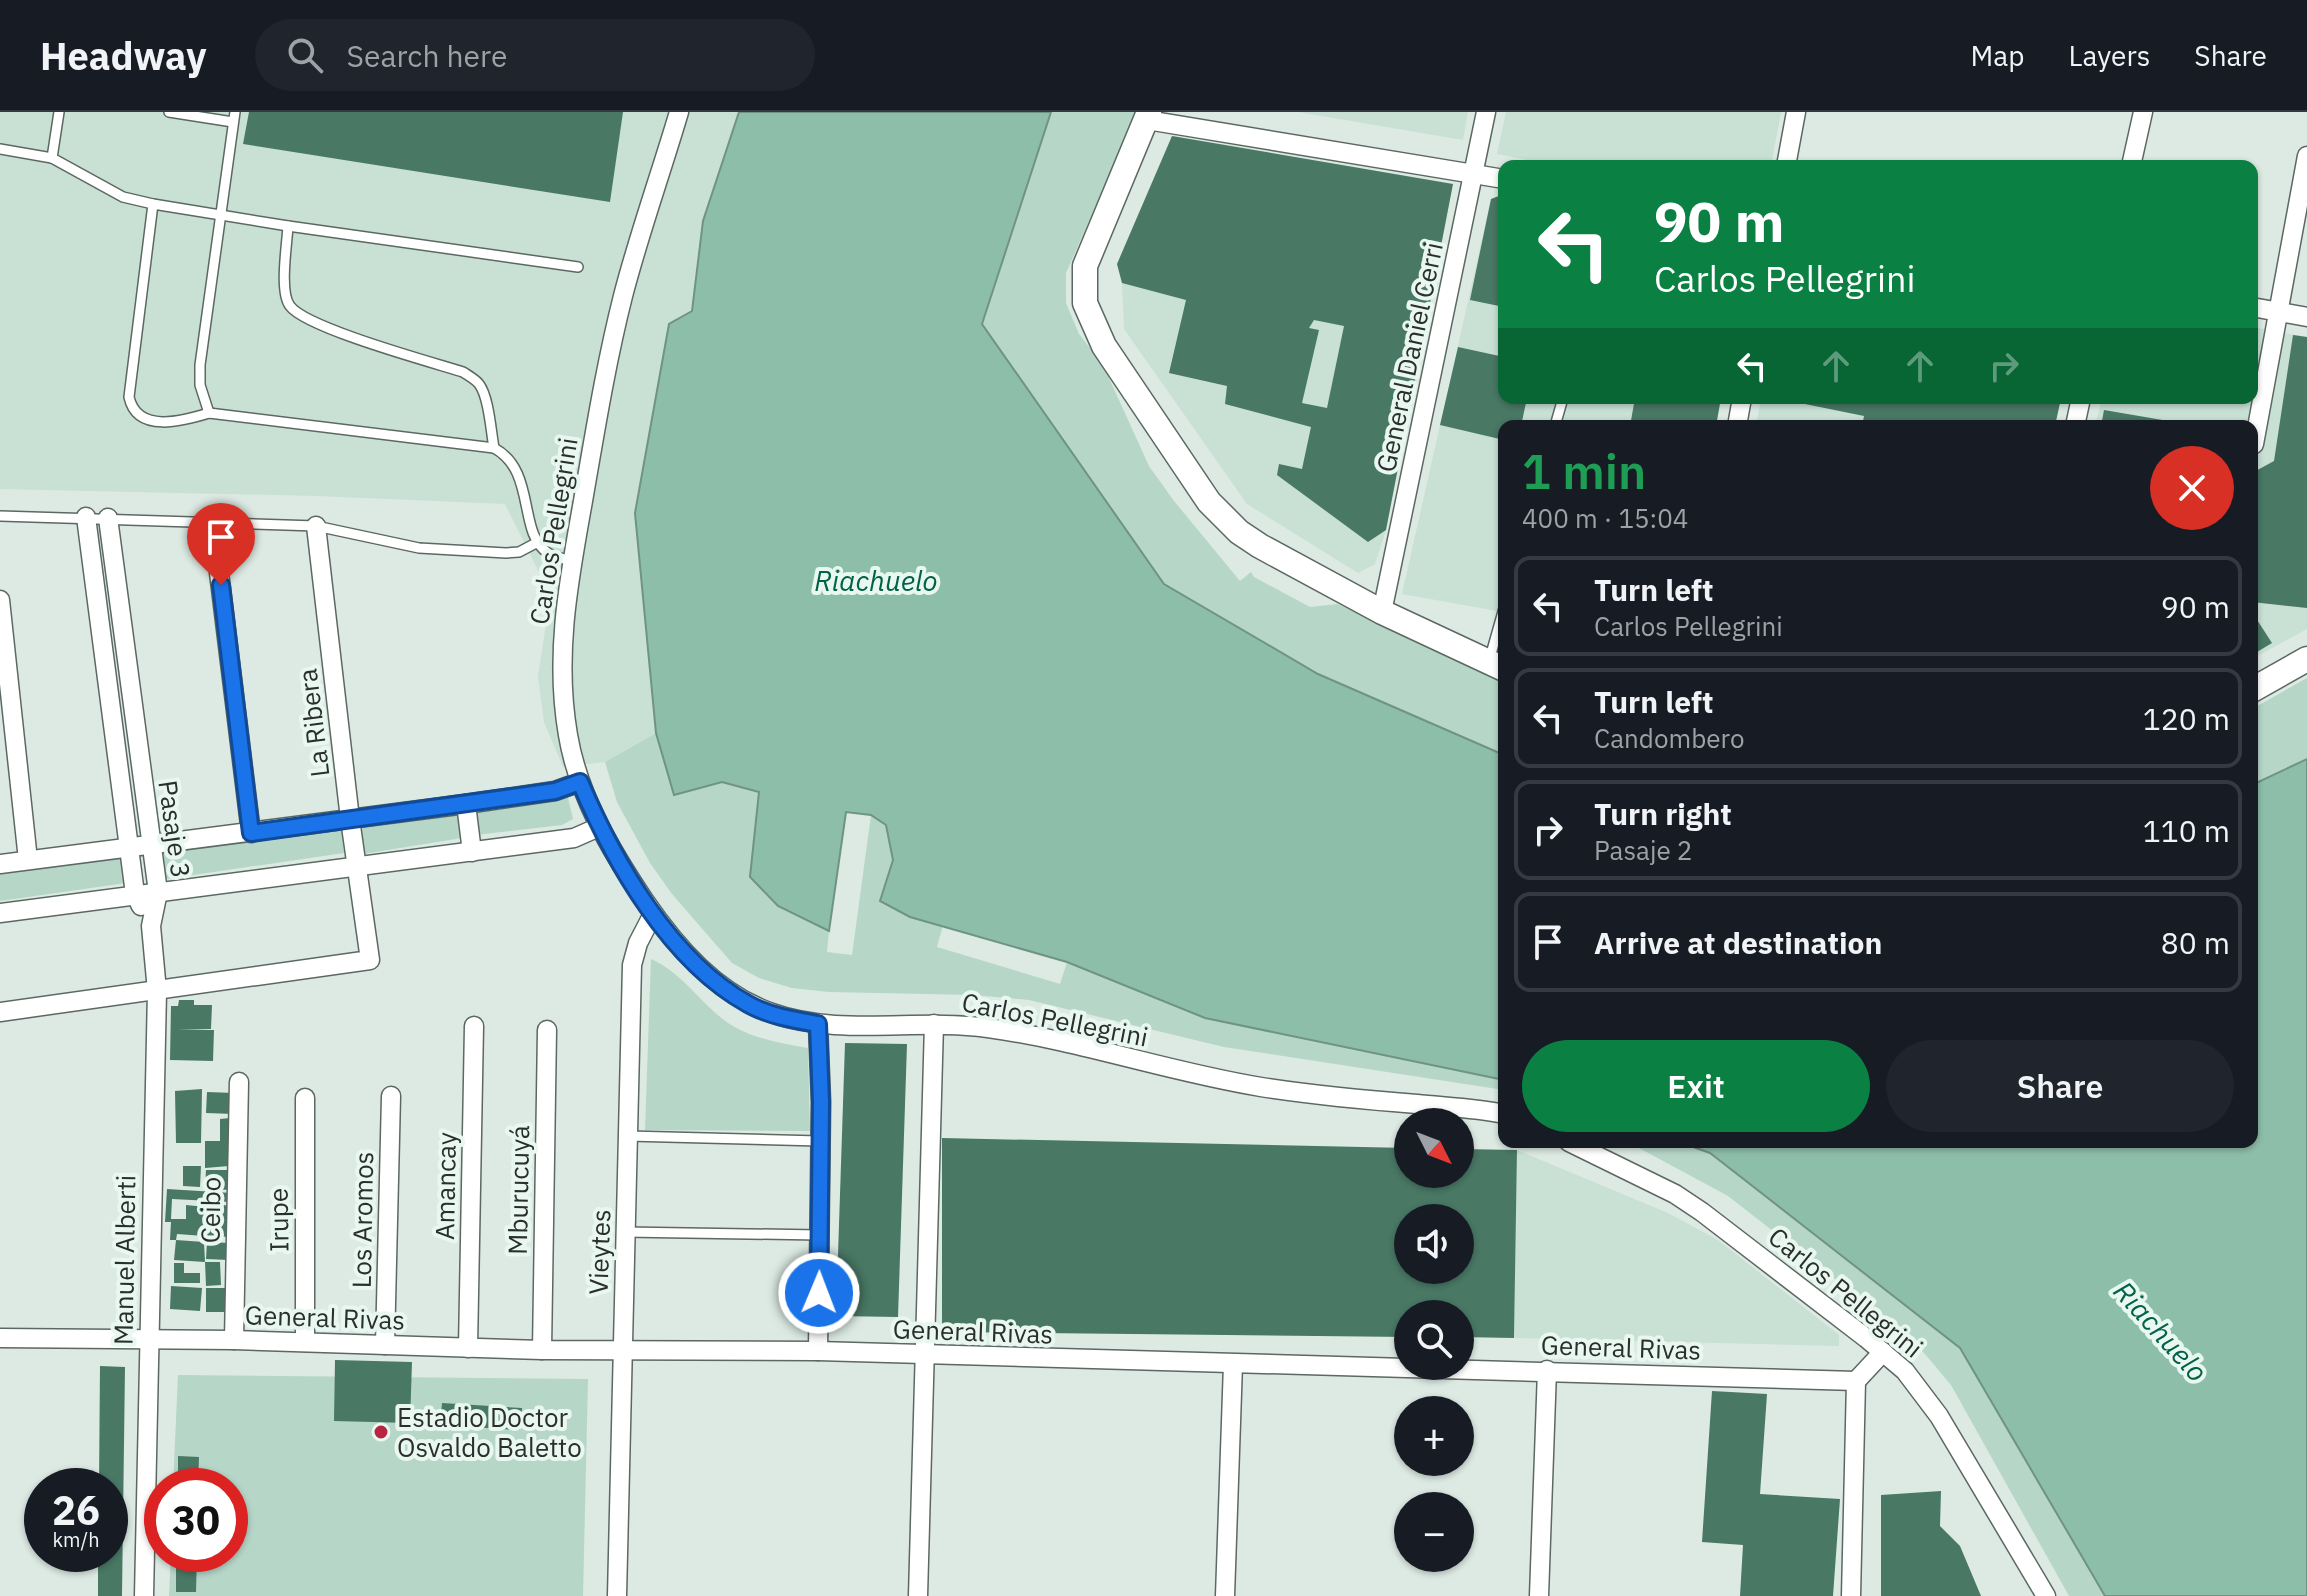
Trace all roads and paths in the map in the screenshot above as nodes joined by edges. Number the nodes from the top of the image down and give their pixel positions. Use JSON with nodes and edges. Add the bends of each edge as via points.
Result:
{"nodes":[{"id":1,"x":59,"y":112,"type":"edge"},
{"id":2,"x":169,"y":112,"type":"edge"},
{"id":3,"x":679,"y":112,"type":"edge"},
{"id":4,"x":1486,"y":112,"type":"edge"},
{"id":5,"x":1796,"y":112,"type":"edge"},
{"id":6,"x":2143,"y":112,"type":"edge"},
{"id":7,"x":1148,"y":116,"type":"edge"},
{"id":8,"x":234,"y":117,"type":"edge"},
{"id":9,"x":0,"y":149,"type":"edge"},
{"id":10,"x":2307,"y":156,"type":"edge"},
{"id":11,"x":52,"y":158,"type":"junction"},
{"id":12,"x":1787,"y":160,"type":"edge"},
{"id":13,"x":2132,"y":160,"type":"edge"},
{"id":14,"x":1474,"y":174,"type":"junction"},
{"id":15,"x":1498,"y":178,"type":"edge"},
{"id":16,"x":153,"y":204,"type":"junction"},
{"id":17,"x":221,"y":214,"type":"junction"},
{"id":18,"x":288,"y":226,"type":"junction"},
{"id":19,"x":578,"y":267,"type":"dead end"},
{"id":20,"x":2258,"y":308,"type":"edge"},
{"id":21,"x":2278,"y":311,"type":"junction"},
{"id":22,"x":2307,"y":317,"type":"edge"},
{"id":23,"x":209,"y":413,"type":"junction"},
{"id":24,"x":2258,"y":422,"type":"edge"},
{"id":25,"x":494,"y":448,"type":"junction"},
{"id":26,"x":0,"y":516,"type":"edge"},
{"id":27,"x":86,"y":517,"type":"junction"},
{"id":28,"x":108,"y":518,"type":"junction"},
{"id":29,"x":213,"y":524,"type":"junction"},
{"id":30,"x":316,"y":526,"type":"junction"},
{"id":31,"x":538,"y":542,"type":"junction"},
{"id":32,"x":572,"y":561,"type":"junction"},
{"id":33,"x":0,"y":600,"type":"edge"},
{"id":34,"x":1382,"y":612,"type":"junction"},
{"id":35,"x":2307,"y":659,"type":"edge"},
{"id":36,"x":1496,"y":665,"type":"edge"},
{"id":37,"x":2258,"y":687,"type":"edge"},
{"id":38,"x":580,"y":782,"type":"junction"},
{"id":39,"x":466,"y":804,"type":"junction"},
{"id":40,"x":350,"y":819,"type":"junction"},
{"id":41,"x":599,"y":827,"type":"junction"},
{"id":42,"x":251,"y":833,"type":"junction"},
{"id":43,"x":150,"y":844,"type":"junction"},
{"id":44,"x":129,"y":847,"type":"junction"},
{"id":45,"x":472,"y":852,"type":"junction"},
{"id":46,"x":28,"y":860,"type":"junction"},
{"id":47,"x":0,"y":864,"type":"edge"},
{"id":48,"x":357,"y":865,"type":"junction"},
{"id":49,"x":158,"y":892,"type":"junction"},
{"id":50,"x":135,"y":894,"type":"junction"},
{"id":51,"x":0,"y":913,"type":"edge"},
{"id":52,"x":653,"y":914,"type":"junction"},
{"id":53,"x":151,"y":926,"type":"junction"},
{"id":54,"x":157,"y":991,"type":"junction"},
{"id":55,"x":0,"y":1012,"type":"edge"},
{"id":56,"x":818,"y":1024,"type":"junction"},
{"id":57,"x":934,"y":1024,"type":"junction"},
{"id":58,"x":474,"y":1026,"type":"dead end"},
{"id":59,"x":547,"y":1030,"type":"dead end"},
{"id":60,"x":239,"y":1082,"type":"dead end"},
{"id":61,"x":391,"y":1096,"type":"dead end"},
{"id":62,"x":305,"y":1098,"type":"dead end"},
{"id":63,"x":1498,"y":1113,"type":"edge"},
{"id":64,"x":628,"y":1136,"type":"junction"},
{"id":65,"x":819,"y":1141,"type":"junction"},
{"id":66,"x":1581,"y":1148,"type":"edge"},
{"id":67,"x":625,"y":1232,"type":"junction"},
{"id":68,"x":819,"y":1235,"type":"junction"},
{"id":69,"x":0,"y":1338,"type":"edge"},
{"id":70,"x":147,"y":1340,"type":"junction"},
{"id":71,"x":234,"y":1340,"type":"junction"},
{"id":72,"x":305,"y":1342,"type":"junction"},
{"id":73,"x":385,"y":1345,"type":"junction"},
{"id":74,"x":468,"y":1348,"type":"junction"},
{"id":75,"x":622,"y":1349,"type":"junction"},
{"id":76,"x":542,"y":1350,"type":"junction"},
{"id":77,"x":818,"y":1351,"type":"junction"},
{"id":78,"x":1883,"y":1352,"type":"junction"},
{"id":79,"x":924,"y":1356,"type":"junction"},
{"id":80,"x":1233,"y":1364,"type":"junction"},
{"id":81,"x":1547,"y":1370,"type":"junction"},
{"id":82,"x":1856,"y":1381,"type":"junction"},
{"id":83,"x":144,"y":1596,"type":"edge"},
{"id":84,"x":617,"y":1596,"type":"edge"},
{"id":85,"x":918,"y":1596,"type":"edge"},
{"id":86,"x":1225,"y":1596,"type":"edge"},
{"id":87,"x":1539,"y":1596,"type":"edge"},
{"id":88,"x":1851,"y":1596,"type":"edge"},
{"id":89,"x":2046,"y":1596,"type":"edge"}],
"edges":[{"from":1,"to":11,"type":"lane"},
{"from":2,"to":8,"type":"lane"},
{"from":3,"to":32,"type":"street","name":"Carlos Pellegrini","via":[[618,318]]},
{"from":4,"to":14,"type":"street","name":"General Daniel Cerri"},
{"from":5,"to":12,"type":"street"},
{"from":6,"to":13,"type":"street"},
{"from":7,"to":14,"type":"street"},
{"from":7,"to":34,"type":"main road","via":[[1085,266],[1085,303],[1099,336],[1209,502],[1229,522],[1260,546]]},
{"from":8,"to":17,"type":"lane"},
{"from":9,"to":11,"type":"lane"},
{"from":10,"to":21,"type":"street"},
{"from":11,"to":16,"type":"lane","via":[[114,193]]},
{"from":14,"to":15,"type":"street"},
{"from":14,"to":34,"type":"street","name":"General Daniel Cerri"},
{"from":16,"to":17,"type":"lane"},
{"from":16,"to":23,"type":"lane","via":[[131,406],[142,417],[171,423]]},
{"from":17,"to":18,"type":"lane"},
{"from":17,"to":23,"type":"lane","via":[[200,365]]},
{"from":18,"to":19,"type":"lane"},
{"from":18,"to":25,"type":"lane","via":[[284,293],[290,306],[321,326],[474,379],[484,395]]},
{"from":20,"to":21,"type":"street"},
{"from":21,"to":22,"type":"street"},
{"from":21,"to":24,"type":"street"},
{"from":23,"to":25,"type":"lane"},
{"from":25,"to":31,"type":"lane","via":[[513,461]]},
{"from":26,"to":27,"type":"lane"},
{"from":27,"to":28,"type":"lane"},
{"from":27,"to":44,"type":"street","name":"Pasaje 3"},
{"from":28,"to":29,"type":"lane"},
{"from":28,"to":43,"type":"street","name":"Pasaje 3"},
{"from":29,"to":30,"type":"lane"},
{"from":29,"to":42,"type":"street"},
{"from":30,"to":31,"type":"lane","via":[[419,548],[506,553]]},
{"from":30,"to":40,"type":"street","name":"La Ribera"},
{"from":31,"to":32,"type":"lane","via":[[548,553]]},
{"from":32,"to":38,"type":"street","name":"Carlos Pellegrini","via":[[563,616],[565,706]]},
{"from":33,"to":46,"type":"street"},
{"from":34,"to":36,"type":"main road"},
{"from":35,"to":37,"type":"main road"},
{"from":38,"to":39,"type":"street","via":[[555,791]]},
{"from":38,"to":41,"type":"street","name":"Carlos Pellegrini"},
{"from":39,"to":40,"type":"street"},
{"from":39,"to":45,"type":"street"},
{"from":40,"to":42,"type":"street"},
{"from":40,"to":48,"type":"street","name":"La Ribera"},
{"from":41,"to":45,"type":"street","via":[[574,838]]},
{"from":41,"to":52,"type":"street","name":"Carlos Pellegrini"},
{"from":42,"to":43,"type":"street"},
{"from":43,"to":44,"type":"street"},
{"from":43,"to":49,"type":"street","name":"Pasaje 3"},
{"from":44,"to":46,"type":"street"},
{"from":44,"to":50,"type":"street","name":"Pasaje 3"},
{"from":45,"to":48,"type":"street"},
{"from":46,"to":47,"type":"street"},
{"from":48,"to":49,"type":"street"},
{"from":48,"to":54,"type":"street","name":"La Ribera","via":[[370,960]]},
{"from":49,"to":50,"type":"street"},
{"from":49,"to":53,"type":"street","name":"Pasaje 3"},
{"from":50,"to":51,"type":"street"},
{"from":50,"to":53,"type":"street","name":"Pasaje 3"},
{"from":52,"to":56,"type":"street","name":"Carlos Pellegrini","via":[[724,989],[750,1005]]},
{"from":52,"to":64,"type":"street","name":"Vieytes","via":[[632,965]]},
{"from":53,"to":54,"type":"street","name":"Manuel Alberti"},
{"from":54,"to":55,"type":"street"},
{"from":54,"to":70,"type":"street","name":"Manuel Alberti"},
{"from":56,"to":57,"type":"street","name":"Carlos Pellegrini"},
{"from":56,"to":65,"type":"street"},
{"from":57,"to":63,"type":"street","name":"Carlos Pellegrini","via":[[1045,1038],[1259,1086]]},
{"from":57,"to":79,"type":"street"},
{"from":58,"to":74,"type":"street","name":"Amancay"},
{"from":59,"to":76,"type":"street","name":"Mburucuyá"},
{"from":60,"to":71,"type":"street","name":"Ceibo"},
{"from":61,"to":73,"type":"street","name":"Los Aromos"},
{"from":62,"to":72,"type":"street","name":"Irupe"},
{"from":64,"to":65,"type":"lane"},
{"from":64,"to":67,"type":"street","name":"Vieytes"},
{"from":65,"to":68,"type":"street"},
{"from":66,"to":78,"type":"street","name":"Carlos Pellegrini","via":[[1702,1212]]},
{"from":67,"to":68,"type":"lane"},
{"from":67,"to":75,"type":"street","name":"Vieytes"},
{"from":68,"to":77,"type":"street"},
{"from":69,"to":70,"type":"street","name":"General Rivas"},
{"from":70,"to":71,"type":"street","name":"General Rivas"},
{"from":70,"to":83,"type":"street","name":"Manuel Alberti"},
{"from":71,"to":72,"type":"street","name":"General Rivas"},
{"from":72,"to":73,"type":"street","name":"General Rivas"},
{"from":73,"to":74,"type":"street","name":"General Rivas"},
{"from":74,"to":76,"type":"street","name":"General Rivas"},
{"from":75,"to":76,"type":"street","name":"General Rivas"},
{"from":75,"to":77,"type":"street","name":"General Rivas"},
{"from":75,"to":84,"type":"street","name":"Vieytes"},
{"from":77,"to":79,"type":"street","name":"General Rivas"},
{"from":78,"to":82,"type":"street"},
{"from":78,"to":89,"type":"street","name":"Carlos Pellegrini","via":[[1933,1407]]},
{"from":79,"to":80,"type":"street","name":"General Rivas"},
{"from":79,"to":85,"type":"street"},
{"from":80,"to":81,"type":"street","name":"General Rivas"},
{"from":80,"to":86,"type":"street"},
{"from":81,"to":82,"type":"street","name":"General Rivas"},
{"from":81,"to":87,"type":"street"},
{"from":82,"to":88,"type":"street"}]}
